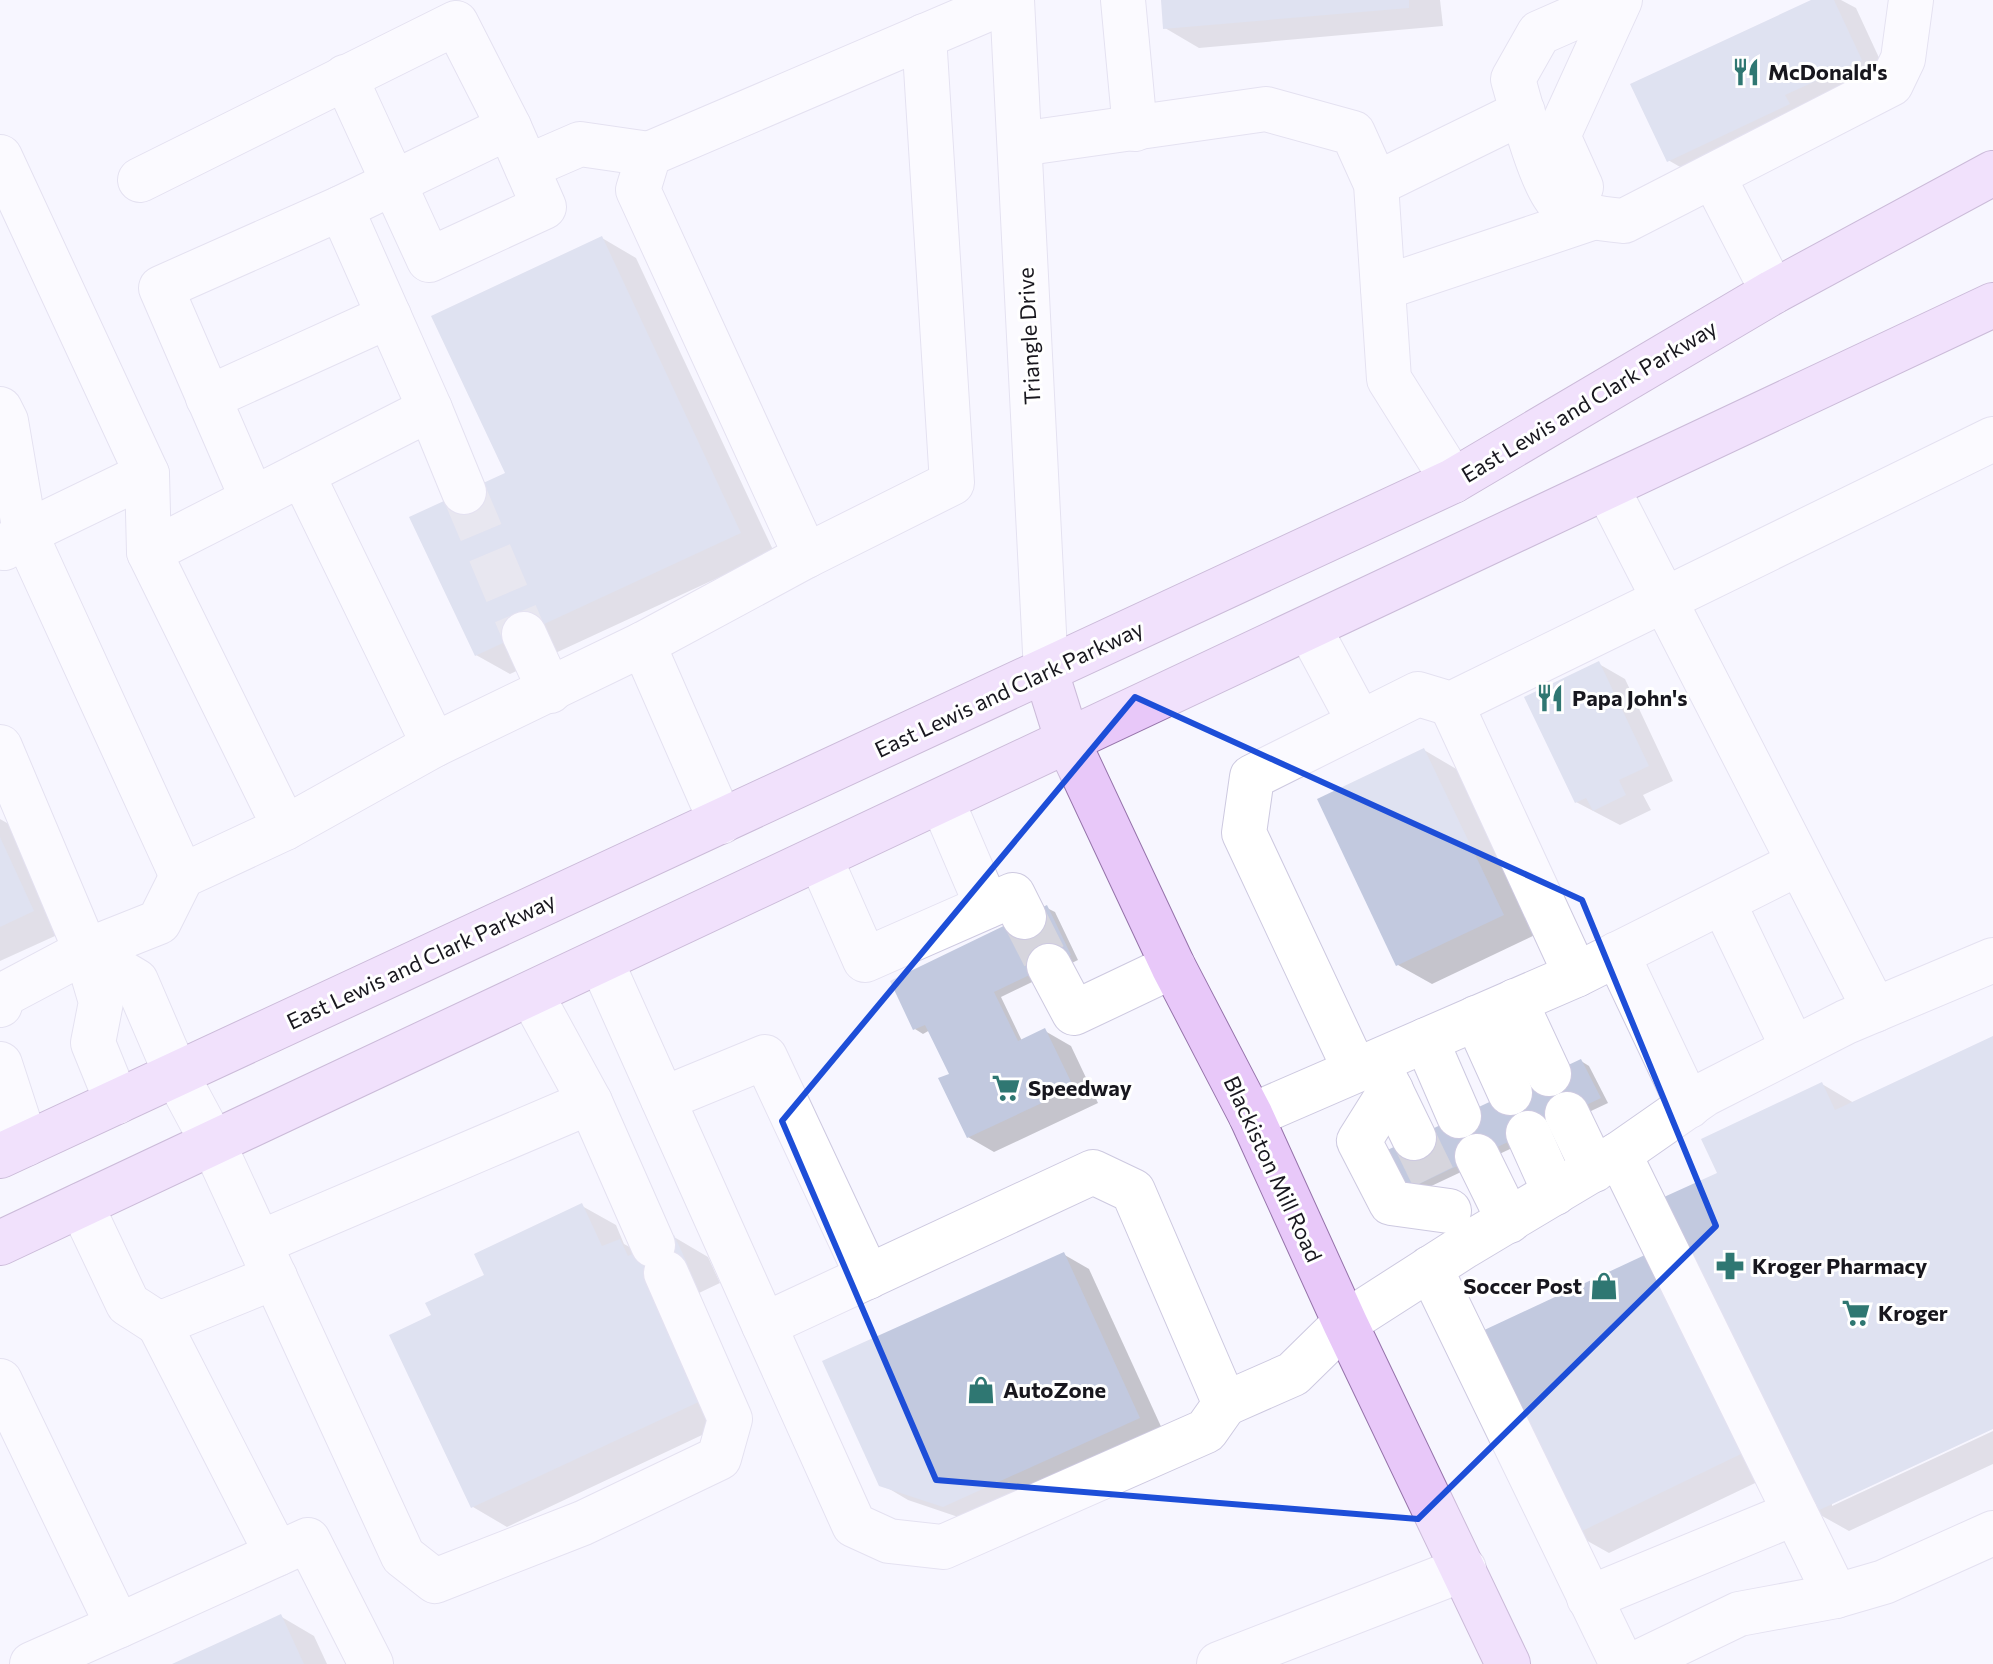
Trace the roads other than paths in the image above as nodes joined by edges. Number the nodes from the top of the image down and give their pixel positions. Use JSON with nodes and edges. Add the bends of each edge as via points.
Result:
{"nodes":[{"id":1,"x":1010,"y":0,"type":"edge"},
{"id":2,"x":1123,"y":0,"type":"edge"},
{"id":3,"x":1614,"y":0,"type":"edge"},
{"id":4,"x":1620,"y":0,"type":"edge"},
{"id":5,"x":1911,"y":0,"type":"edge"},
{"id":6,"x":924,"y":36,"type":"junction"},
{"id":7,"x":1903,"y":59,"type":"junction"},
{"id":8,"x":345,"y":77,"type":"junction"},
{"id":9,"x":1523,"y":112,"type":"junction"},
{"id":10,"x":509,"y":127,"type":"junction"},
{"id":11,"x":1135,"y":129,"type":"junction"},
{"id":12,"x":1020,"y":144,"type":"junction"},
{"id":13,"x":649,"y":154,"type":"junction"},
{"id":14,"x":0,"y":157,"type":"edge"},
{"id":15,"x":527,"y":167,"type":"junction"},
{"id":16,"x":1993,"y":173,"type":"edge"},
{"id":17,"x":1713,"y":176,"type":"junction"},
{"id":18,"x":140,"y":180,"type":"dead end"},
{"id":19,"x":393,"y":184,"type":"junction"},
{"id":20,"x":1376,"y":184,"type":"junction"},
{"id":21,"x":341,"y":208,"type":"junction"},
{"id":22,"x":1592,"y":218,"type":"junction"},
{"id":23,"x":1383,"y":288,"type":"junction"},
{"id":24,"x":1773,"y":292,"type":"junction"},
{"id":25,"x":1993,"y":305,"type":"edge"},
{"id":26,"x":389,"y":316,"type":"junction"},
{"id":27,"x":208,"y":398,"type":"junction"},
{"id":28,"x":0,"y":409,"type":"edge"},
{"id":29,"x":430,"y":409,"type":"junction"},
{"id":30,"x":1993,"y":439,"type":"edge"},
{"id":31,"x":147,"y":474,"type":"junction"},
{"id":32,"x":302,"y":474,"type":"junction"},
{"id":33,"x":1453,"y":481,"type":"junction"},
{"id":34,"x":1607,"y":488,"type":"junction"},
{"id":35,"x":464,"y":492,"type":"tunnel mouth"},
{"id":36,"x":252,"y":498,"type":"junction"},
{"id":37,"x":12,"y":542,"type":"edge"},
{"id":38,"x":149,"y":552,"type":"junction"},
{"id":39,"x":806,"y":556,"type":"junction"},
{"id":40,"x":1664,"y":598,"type":"junction"},
{"id":41,"x":1309,"y":628,"type":"junction"},
{"id":42,"x":524,"y":634,"type":"tunnel mouth"},
{"id":43,"x":643,"y":644,"type":"junction"},
{"id":44,"x":1046,"y":672,"type":"junction"},
{"id":45,"x":550,"y":691,"type":"junction"},
{"id":46,"x":1451,"y":704,"type":"junction"},
{"id":47,"x":1360,"y":723,"type":"junction"},
{"id":48,"x":1068,"y":742,"type":"junction"},
{"id":49,"x":434,"y":745,"type":"junction"},
{"id":50,"x":0,"y":747,"type":"edge"},
{"id":51,"x":942,"y":801,"type":"junction"},
{"id":52,"x":721,"y":822,"type":"junction"},
{"id":53,"x":285,"y":828,"type":"junction"},
{"id":54,"x":820,"y":858,"type":"junction"},
{"id":55,"x":1799,"y":863,"type":"junction"},
{"id":56,"x":182,"y":876,"type":"junction"},
{"id":57,"x":1723,"y":902,"type":"junction"},
{"id":58,"x":86,"y":951,"type":"junction"},
{"id":59,"x":1617,"y":954,"type":"junction"},
{"id":60,"x":1993,"y":960,"type":"edge"},
{"id":61,"x":601,"y":961,"type":"junction"},
{"id":62,"x":1049,"y":966,"type":"tunnel mouth"},
{"id":63,"x":1173,"y":966,"type":"junction"},
{"id":64,"x":1576,"y":975,"type":"junction"},
{"id":65,"x":531,"y":994,"type":"junction"},
{"id":66,"x":1515,"y":1001,"type":"junction"},
{"id":67,"x":0,"y":1005,"type":"edge"},
{"id":68,"x":1875,"y":1010,"type":"junction"},
{"id":69,"x":1476,"y":1018,"type":"junction"},
{"id":70,"x":1426,"y":1040,"type":"junction"},
{"id":71,"x":1793,"y":1048,"type":"junction"},
{"id":72,"x":0,"y":1064,"type":"edge"},
{"id":73,"x":176,"y":1074,"type":"junction"},
{"id":74,"x":1374,"y":1074,"type":"junction"},
{"id":75,"x":1549,"y":1074,"type":"dead end"},
{"id":76,"x":1510,"y":1093,"type":"dead end"},
{"id":77,"x":663,"y":1099,"type":"junction"},
{"id":78,"x":117,"y":1102,"type":"junction"},
{"id":79,"x":590,"y":1102,"type":"junction"},
{"id":80,"x":1689,"y":1106,"type":"junction"},
{"id":81,"x":1567,"y":1114,"type":"dead end"},
{"id":82,"x":1251,"y":1116,"type":"junction"},
{"id":83,"x":1459,"y":1116,"type":"dead end"},
{"id":84,"x":1528,"y":1133,"type":"dead end"},
{"id":85,"x":1414,"y":1138,"type":"tunnel mouth"},
{"id":86,"x":213,"y":1143,"type":"junction"},
{"id":87,"x":13,"y":1150,"type":"edge"},
{"id":88,"x":1477,"y":1156,"type":"tunnel mouth"},
{"id":89,"x":1607,"y":1162,"type":"junction"},
{"id":90,"x":1555,"y":1193,"type":"junction"},
{"id":91,"x":81,"y":1205,"type":"junction"},
{"id":92,"x":1509,"y":1221,"type":"junction"},
{"id":93,"x":1444,"y":1226,"type":"junction"},
{"id":94,"x":0,"y":1243,"type":"edge"},
{"id":95,"x":267,"y":1260,"type":"junction"},
{"id":96,"x":868,"y":1277,"type":"junction"},
{"id":97,"x":1345,"y":1323,"type":"junction"},
{"id":98,"x":159,"y":1324,"type":"junction"},
{"id":99,"x":764,"y":1325,"type":"junction"},
{"id":100,"x":3,"y":1397,"type":"edge"},
{"id":101,"x":1225,"y":1404,"type":"junction"},
{"id":102,"x":1795,"y":1513,"type":"junction"},
{"id":103,"x":1993,"y":1533,"type":"edge"},
{"id":104,"x":277,"y":1554,"type":"junction"},
{"id":105,"x":1464,"y":1569,"type":"junction"},
{"id":106,"x":1836,"y":1596,"type":"junction"},
{"id":107,"x":1589,"y":1598,"type":"junction"},
{"id":108,"x":118,"y":1626,"type":"junction"},
{"id":109,"x":32,"y":1664,"type":"edge"},
{"id":110,"x":371,"y":1664,"type":"edge"},
{"id":111,"x":1219,"y":1664,"type":"edge"},
{"id":112,"x":1508,"y":1664,"type":"edge"},
{"id":113,"x":1622,"y":1664,"type":"edge"},
{"id":114,"x":1635,"y":1664,"type":"edge"}],
"edges":[{"from":1,"to":6,"type":"street"},
{"from":1,"to":12,"type":"street","name":"Triangle Drive"},
{"from":2,"to":11,"type":"street"},
{"from":3,"to":9,"type":"street","via":[[1539,33],[1513,79]]},
{"from":4,"to":7,"type":"street","via":[[1558,136],[1581,188],[1626,191],[1865,70]]},
{"from":5,"to":7,"type":"street"},
{"from":6,"to":13,"type":"street"},
{"from":6,"to":39,"type":"street","via":[[952,483]]},
{"from":7,"to":17,"type":"street","via":[[1891,84]]},
{"from":8,"to":10,"type":"street","via":[[456,23]]},
{"from":8,"to":18,"type":"street"},
{"from":8,"to":19,"type":"street"},
{"from":9,"to":20,"type":"street"},
{"from":9,"to":22,"type":"street","via":[[1557,201]]},
{"from":10,"to":15,"type":"street"},
{"from":10,"to":19,"type":"street"},
{"from":11,"to":12,"type":"street"},
{"from":11,"to":20,"type":"street","via":[[1266,109],[1353,133]]},
{"from":12,"to":44,"type":"street","name":"Triangle Drive"},
{"from":13,"to":15,"type":"street","via":[[580,144]]},
{"from":13,"to":39,"type":"street","via":[[638,190]]},
{"from":14,"to":31,"type":"street"},
{"from":15,"to":19,"type":"street","via":[[544,207],[429,260]]},
{"from":16,"to":24,"type":"main road","name":"East Lewis and Clark Parkway"},
{"from":17,"to":22,"type":"street","via":[[1624,221]]},
{"from":17,"to":24,"type":"street"},
{"from":19,"to":21,"type":"street"},
{"from":20,"to":23,"type":"street"},
{"from":21,"to":26,"type":"street"},
{"from":21,"to":27,"type":"street","via":[[161,288]]},
{"from":22,"to":23,"type":"street"},
{"from":23,"to":33,"type":"street","via":[[1389,379]]},
{"from":24,"to":33,"type":"main road","name":"East Lewis and Clark Parkway"},
{"from":25,"to":34,"type":"main road"},
{"from":26,"to":27,"type":"street"},
{"from":26,"to":29,"type":"street"},
{"from":27,"to":36,"type":"street"},
{"from":28,"to":37,"type":"street","via":[[6,421]]},
{"from":29,"to":32,"type":"street"},
{"from":29,"to":35,"type":"street"},
{"from":30,"to":40,"type":"street"},
{"from":31,"to":37,"type":"street"},
{"from":31,"to":38,"type":"street"},
{"from":32,"to":36,"type":"street"},
{"from":32,"to":49,"type":"street"},
{"from":33,"to":44,"type":"main road","name":"East Lewis and Clark Parkway"},
{"from":34,"to":40,"type":"street"},
{"from":34,"to":41,"type":"main road"},
{"from":36,"to":38,"type":"street"},
{"from":37,"to":56,"type":"street"},
{"from":38,"to":53,"type":"street"},
{"from":39,"to":43,"type":"street"},
{"from":40,"to":46,"type":"street"},
{"from":40,"to":55,"type":"street"},
{"from":41,"to":47,"type":"street"},
{"from":41,"to":48,"type":"main road"},
{"from":42,"to":45,"type":"street"},
{"from":43,"to":45,"type":"street"},
{"from":43,"to":52,"type":"street"},
{"from":44,"to":48,"type":"main road","name":"Blackiston Mill Road"},
{"from":44,"to":52,"type":"main road","name":"East Lewis and Clark Parkway"},
{"from":45,"to":49,"type":"street"},
{"from":46,"to":47,"type":"street","via":[[1418,694]]},
{"from":46,"to":64,"type":"street"},
{"from":47,"to":74,"type":"street","via":[[1252,777],[1244,833]]},
{"from":48,"to":51,"type":"main road"},
{"from":48,"to":63,"type":"main road","name":"Blackiston Mill Road"},
{"from":49,"to":53,"type":"street"},
{"from":50,"to":58,"type":"street"},
{"from":51,"to":54,"type":"main road"},
{"from":51,"to":54,"type":"street","via":[[1006,912],[865,960]]},
{"from":52,"to":73,"type":"main road","name":"East Lewis and Clark Parkway"},
{"from":53,"to":56,"type":"street"},
{"from":54,"to":61,"type":"main road"},
{"from":55,"to":57,"type":"street"},
{"from":55,"to":68,"type":"street"},
{"from":56,"to":58,"type":"street","via":[[159,922]]},
{"from":57,"to":59,"type":"street"},
{"from":57,"to":71,"type":"street"},
{"from":58,"to":67,"type":"street","via":[[3,995]]},
{"from":58,"to":73,"type":"street","via":[[136,981]]},
{"from":58,"to":78,"type":"street","via":[[101,1002],[93,1043]]},
{"from":59,"to":64,"type":"street"},
{"from":59,"to":80,"type":"street"},
{"from":60,"to":68,"type":"street"},
{"from":61,"to":65,"type":"main road"},
{"from":61,"to":77,"type":"street"},
{"from":62,"to":63,"type":"street","via":[[1074,1013]]},
{"from":63,"to":82,"type":"main road","name":"Blackiston Mill Road"},
{"from":64,"to":66,"type":"street"},
{"from":65,"to":79,"type":"street"},
{"from":65,"to":86,"type":"main road"},
{"from":66,"to":69,"type":"street"},
{"from":66,"to":75,"type":"street"},
{"from":68,"to":71,"type":"street"},
{"from":69,"to":70,"type":"street"},
{"from":69,"to":76,"type":"street"},
{"from":70,"to":74,"type":"street"},
{"from":70,"to":83,"type":"street"},
{"from":71,"to":80,"type":"street"},
{"from":72,"to":87,"type":"street"},
{"from":73,"to":78,"type":"main road","name":"East Lewis and Clark Parkway"},
{"from":73,"to":86,"type":"street"},
{"from":74,"to":82,"type":"street"},
{"from":74,"to":85,"type":"street"},
{"from":74,"to":93,"type":"street","via":[[1359,1141],[1391,1203]]},
{"from":77,"to":96,"type":"street","via":[[765,1057]]},
{"from":77,"to":99,"type":"street"},
{"from":78,"to":87,"type":"main road","name":"East Lewis and Clark Parkway"},
{"from":79,"to":95,"type":"street"},
{"from":79,"to":95,"type":"street","via":[[730,1419],[719,1458],[583,1523],[435,1581],[403,1556]]},
{"from":80,"to":89,"type":"street"},
{"from":81,"to":89,"type":"street"},
{"from":82,"to":97,"type":"main road","name":"Blackiston Mill Road"},
{"from":84,"to":90,"type":"street"},
{"from":86,"to":91,"type":"main road"},
{"from":86,"to":95,"type":"street"},
{"from":88,"to":92,"type":"street"},
{"from":89,"to":90,"type":"street"},
{"from":89,"to":102,"type":"street"},
{"from":90,"to":92,"type":"street"},
{"from":91,"to":94,"type":"main road"},
{"from":91,"to":98,"type":"street","via":[[128,1304]]},
{"from":92,"to":93,"type":"street"},
{"from":93,"to":97,"type":"street"},
{"from":93,"to":107,"type":"street"},
{"from":95,"to":98,"type":"street"},
{"from":96,"to":99,"type":"street"},
{"from":96,"to":101,"type":"street","via":[[1093,1172],[1133,1191]]},
{"from":97,"to":101,"type":"street","via":[[1293,1374]]},
{"from":97,"to":105,"type":"main road","name":"Blackiston Mill Road"},
{"from":98,"to":104,"type":"street"},
{"from":99,"to":101,"type":"street","via":[[854,1525],[889,1541],[943,1547],[1206,1431]]},
{"from":100,"to":108,"type":"street"},
{"from":102,"to":106,"type":"street"},
{"from":102,"to":107,"type":"street"},
{"from":103,"to":106,"type":"street","via":[[1884,1582]]},
{"from":104,"to":108,"type":"street"},
{"from":104,"to":110,"type":"street","via":[[308,1540]]},
{"from":105,"to":111,"type":"street"},
{"from":105,"to":112,"type":"main road","name":"Blackiston Mill Road"},
{"from":106,"to":114,"type":"street","via":[[1739,1614]]},
{"from":107,"to":113,"type":"street"},
{"from":108,"to":109,"type":"street"}]}
